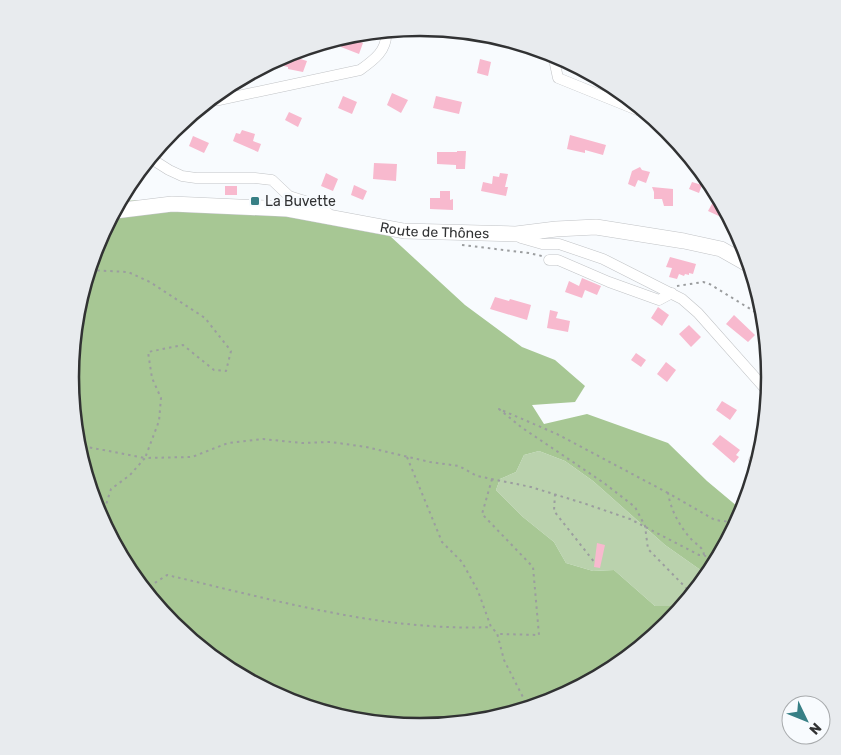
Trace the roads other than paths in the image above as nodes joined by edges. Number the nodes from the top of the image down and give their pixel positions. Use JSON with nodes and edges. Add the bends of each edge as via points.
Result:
{"nodes":[{"id":1,"x":385,"y":38,"type":"edge"},
{"id":2,"x":555,"y":64,"type":"edge"},
{"id":3,"x":224,"y":99,"type":"edge"},
{"id":4,"x":626,"y":105,"type":"edge"},
{"id":5,"x":156,"y":162,"type":"edge"},
{"id":6,"x":289,"y":196,"type":"junction"},
{"id":7,"x":280,"y":209,"type":"junction"},
{"id":8,"x":123,"y":210,"type":"edge"},
{"id":9,"x":340,"y":219,"type":"junction"},
{"id":10,"x":516,"y":234,"type":"junction"},
{"id":11,"x":549,"y":260,"type":"dead end"},
{"id":12,"x":741,"y":261,"type":"edge"},
{"id":13,"x":668,"y":292,"type":"junction"},
{"id":14,"x":762,"y":385,"type":"edge"}],
"edges":[{"from":1,"to":3,"type":"street","via":[[376,58],[360,70]]},
{"from":2,"to":4,"type":"street","via":[[558,78]]},
{"from":5,"to":6,"type":"street","via":[[182,176],[272,180]]},
{"from":6,"to":7,"type":"street"},
{"from":6,"to":9,"type":"street"},
{"from":7,"to":8,"type":"main road","name":"Route de Thônes","via":[[172,204]]},
{"from":7,"to":9,"type":"main road","name":"Route de Thônes"},
{"from":9,"to":10,"type":"main road","name":"Route de Thônes","via":[[404,231]]},
{"from":10,"to":12,"type":"main road","name":"Route de Thônes","via":[[596,227],[720,249]]},
{"from":10,"to":13,"type":"street","via":[[535,242],[559,244],[604,259]]},
{"from":11,"to":13,"type":"street","via":[[558,260],[659,300]]},
{"from":13,"to":14,"type":"street","via":[[698,313]]}]}
